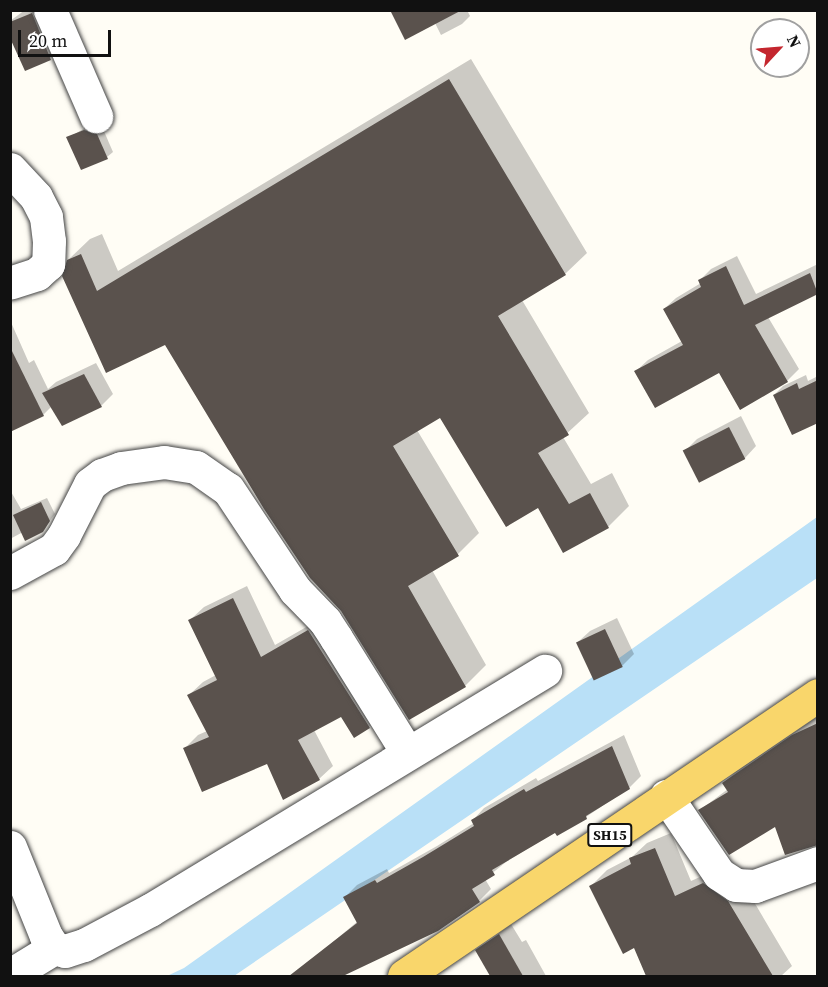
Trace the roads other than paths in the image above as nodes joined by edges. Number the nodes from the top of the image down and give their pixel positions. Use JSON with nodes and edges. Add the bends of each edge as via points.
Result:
{"nodes":[{"id":1,"x":50,"y":10,"type":"edge"},
{"id":2,"x":96,"y":116,"type":"dead end"},
{"id":3,"x":10,"y":169,"type":"edge"},
{"id":4,"x":10,"y":283,"type":"edge"},
{"id":5,"x":10,"y":573,"type":"edge"},
{"id":6,"x":545,"y":671,"type":"dead end"},
{"id":7,"x":818,"y":695,"type":"edge"},
{"id":8,"x":407,"y":752,"type":"junction"},
{"id":9,"x":666,"y":796,"type":"junction"},
{"id":10,"x":10,"y":847,"type":"edge"},
{"id":11,"x":818,"y":863,"type":"edge"},
{"id":12,"x":54,"y":948,"type":"junction"},
{"id":13,"x":10,"y":975,"type":"edge"},
{"id":14,"x":404,"y":976,"type":"edge"}],
"edges":[{"from":1,"to":2,"type":"street"},
{"from":3,"to":4,"type":"street","via":[[36,197],[46,217],[49,241],[48,264],[37,274]]},
{"from":5,"to":8,"type":"street","via":[[54,549],[90,484],[102,475],[164,462],[196,467],[228,489],[295,590],[336,638]]},
{"from":6,"to":8,"type":"street"},
{"from":7,"to":9,"type":"main road","number":"SH15"},
{"from":8,"to":12,"type":"street","via":[[150,909],[84,945],[65,951]]},
{"from":9,"to":11,"type":"street","via":[[719,874],[736,885],[755,886]]},
{"from":9,"to":14,"type":"main road","number":"SH15"},
{"from":10,"to":12,"type":"street"},
{"from":12,"to":13,"type":"street"}]}
